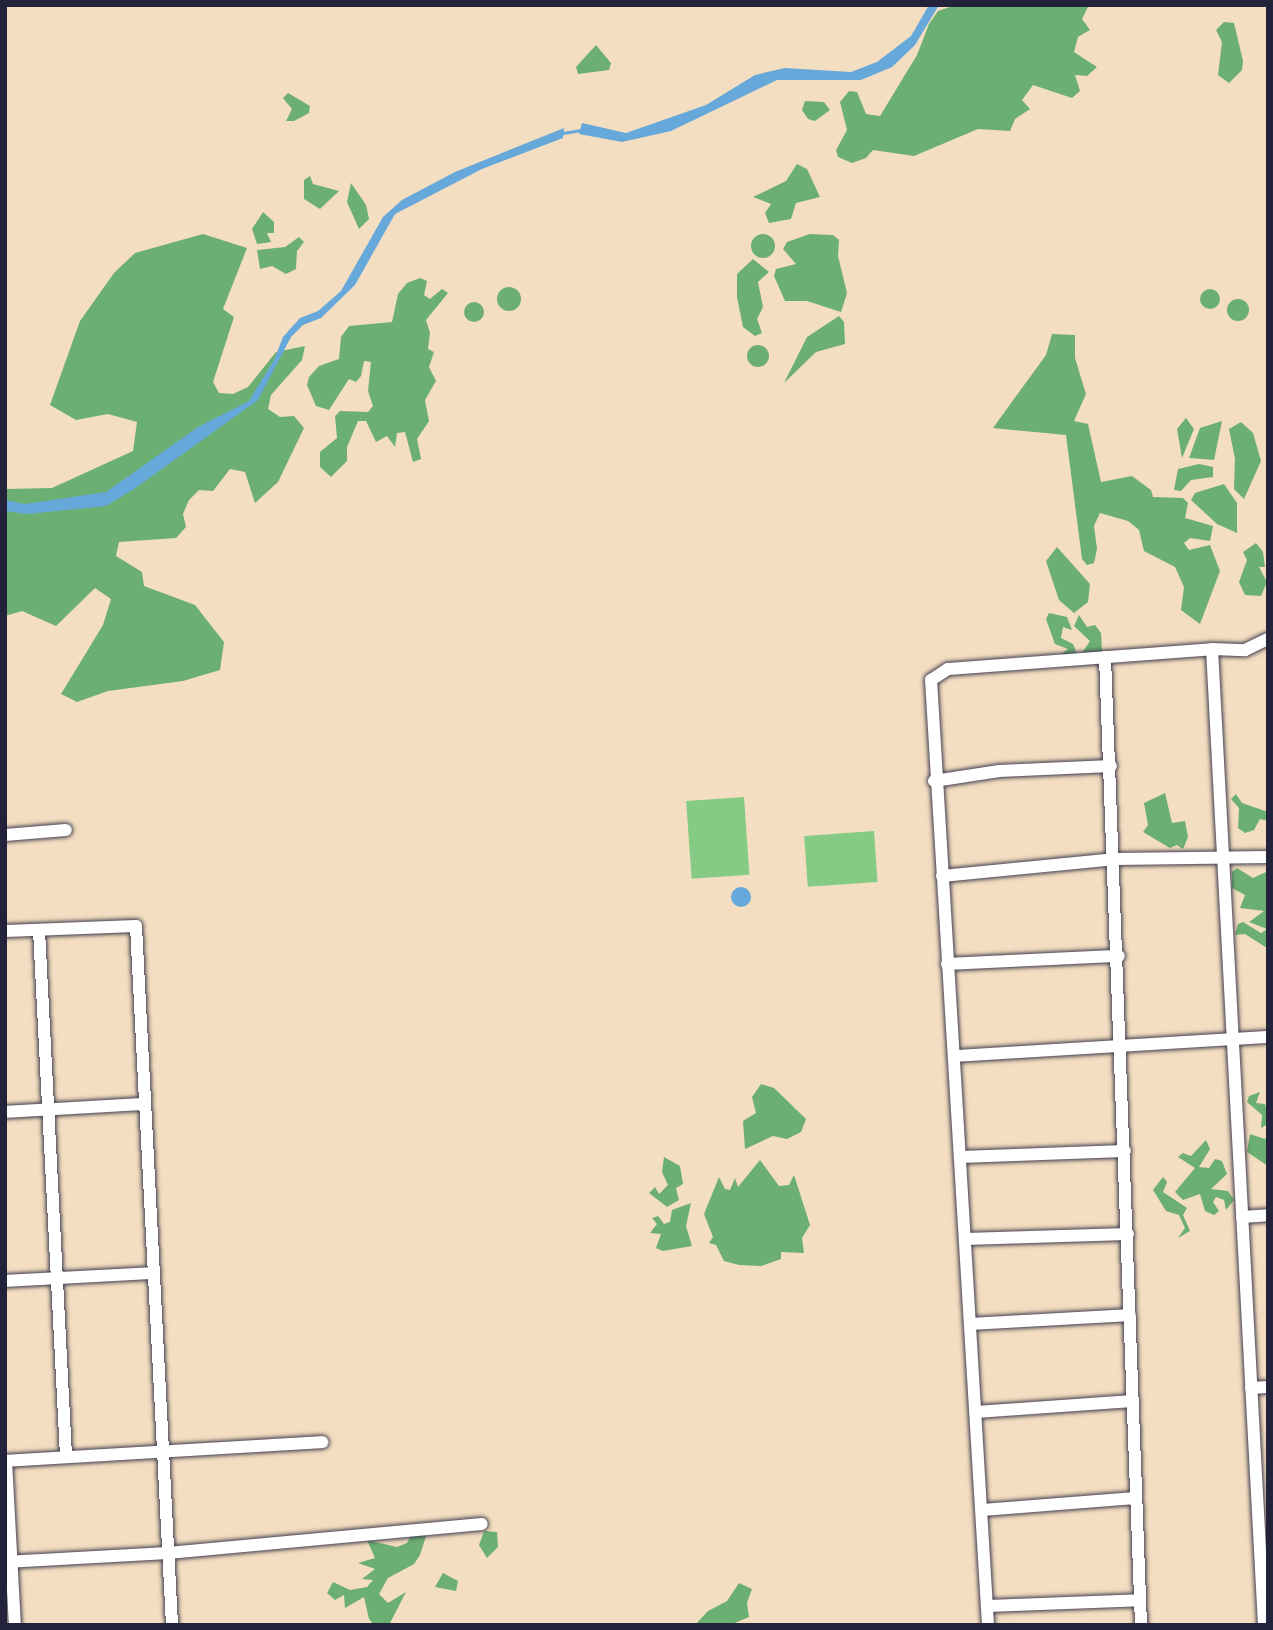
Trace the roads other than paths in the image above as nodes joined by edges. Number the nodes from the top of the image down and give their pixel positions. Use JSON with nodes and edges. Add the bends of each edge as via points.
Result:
{"nodes":[{"id":1,"x":1268,"y":639,"type":"edge"},
{"id":2,"x":1212,"y":649,"type":"junction"},
{"id":3,"x":1105,"y":657,"type":"junction"},
{"id":4,"x":1111,"y":766,"type":"junction"},
{"id":5,"x":934,"y":781,"type":"junction"},
{"id":6,"x":66,"y":830,"type":"dead end"},
{"id":7,"x":5,"y":835,"type":"edge"},
{"id":8,"x":1268,"y":857,"type":"edge"},
{"id":9,"x":1115,"y":859,"type":"junction"},
{"id":10,"x":1222,"y":860,"type":"junction"},
{"id":11,"x":942,"y":876,"type":"junction"},
{"id":12,"x":39,"y":930,"type":"junction"},
{"id":13,"x":5,"y":931,"type":"edge"},
{"id":14,"x":1119,"y":956,"type":"junction"},
{"id":15,"x":947,"y":964,"type":"junction"},
{"id":16,"x":1268,"y":1037,"type":"edge"},
{"id":17,"x":1232,"y":1040,"type":"junction"},
{"id":18,"x":1122,"y":1046,"type":"junction"},
{"id":19,"x":954,"y":1056,"type":"junction"},
{"id":20,"x":145,"y":1104,"type":"junction"},
{"id":21,"x":49,"y":1109,"type":"junction"},
{"id":22,"x":5,"y":1112,"type":"edge"},
{"id":23,"x":1125,"y":1151,"type":"junction"},
{"id":24,"x":961,"y":1157,"type":"junction"},
{"id":25,"x":1268,"y":1215,"type":"edge"},
{"id":26,"x":1242,"y":1217,"type":"junction"},
{"id":27,"x":1128,"y":1234,"type":"junction"},
{"id":28,"x":965,"y":1239,"type":"junction"},
{"id":29,"x":154,"y":1273,"type":"junction"},
{"id":30,"x":60,"y":1277,"type":"junction"},
{"id":31,"x":5,"y":1281,"type":"edge"},
{"id":32,"x":1130,"y":1315,"type":"junction"},
{"id":33,"x":971,"y":1324,"type":"junction"},
{"id":34,"x":1268,"y":1387,"type":"edge"},
{"id":35,"x":1251,"y":1388,"type":"junction"},
{"id":36,"x":1133,"y":1401,"type":"junction"},
{"id":37,"x":976,"y":1412,"type":"junction"},
{"id":38,"x":322,"y":1442,"type":"dead end"},
{"id":39,"x":163,"y":1451,"type":"junction"},
{"id":40,"x":66,"y":1455,"type":"junction"},
{"id":41,"x":6,"y":1461,"type":"edge"},
{"id":42,"x":1136,"y":1498,"type":"junction"},
{"id":43,"x":982,"y":1510,"type":"junction"},
{"id":44,"x":482,"y":1524,"type":"dead end"},
{"id":45,"x":169,"y":1553,"type":"junction"},
{"id":46,"x":8,"y":1562,"type":"edge"},
{"id":47,"x":1140,"y":1600,"type":"junction"},
{"id":48,"x":987,"y":1606,"type":"junction"},
{"id":49,"x":15,"y":1625,"type":"edge"},
{"id":50,"x":172,"y":1625,"type":"edge"},
{"id":51,"x":988,"y":1625,"type":"edge"},
{"id":52,"x":1141,"y":1625,"type":"edge"},
{"id":53,"x":1264,"y":1625,"type":"edge"}],
"edges":[{"from":1,"to":2,"type":"street","via":[[1245,650]]},
{"from":2,"to":3,"type":"street"},
{"from":2,"to":10,"type":"street"},
{"from":3,"to":4,"type":"street"},
{"from":3,"to":5,"type":"street","via":[[948,669],[931,680]]},
{"from":4,"to":5,"type":"street","via":[[999,771]]},
{"from":4,"to":9,"type":"street"},
{"from":5,"to":11,"type":"street"},
{"from":6,"to":7,"type":"street"},
{"from":8,"to":10,"type":"street"},
{"from":9,"to":10,"type":"street"},
{"from":9,"to":11,"type":"street"},
{"from":9,"to":14,"type":"street"},
{"from":10,"to":17,"type":"street"},
{"from":11,"to":15,"type":"street"},
{"from":12,"to":13,"type":"street"},
{"from":12,"to":20,"type":"street","via":[[136,926]]},
{"from":12,"to":21,"type":"street"},
{"from":14,"to":15,"type":"street"},
{"from":14,"to":18,"type":"street"},
{"from":15,"to":19,"type":"street"},
{"from":16,"to":17,"type":"street"},
{"from":17,"to":18,"type":"street"},
{"from":17,"to":26,"type":"street"},
{"from":18,"to":19,"type":"street"},
{"from":18,"to":23,"type":"street"},
{"from":19,"to":24,"type":"street"},
{"from":20,"to":21,"type":"street"},
{"from":20,"to":29,"type":"street"},
{"from":21,"to":22,"type":"street"},
{"from":21,"to":30,"type":"street"},
{"from":23,"to":24,"type":"street"},
{"from":23,"to":27,"type":"street"},
{"from":24,"to":28,"type":"street"},
{"from":25,"to":26,"type":"street"},
{"from":26,"to":35,"type":"street"},
{"from":27,"to":28,"type":"street"},
{"from":27,"to":32,"type":"street"},
{"from":28,"to":33,"type":"street"},
{"from":29,"to":30,"type":"street"},
{"from":29,"to":39,"type":"street"},
{"from":30,"to":31,"type":"street"},
{"from":30,"to":40,"type":"street"},
{"from":32,"to":33,"type":"street"},
{"from":32,"to":36,"type":"street"},
{"from":33,"to":37,"type":"street"},
{"from":34,"to":35,"type":"street"},
{"from":35,"to":53,"type":"street"},
{"from":36,"to":37,"type":"street"},
{"from":36,"to":42,"type":"street"},
{"from":37,"to":43,"type":"street"},
{"from":38,"to":39,"type":"street"},
{"from":39,"to":40,"type":"street"},
{"from":39,"to":45,"type":"street"},
{"from":40,"to":41,"type":"street"},
{"from":41,"to":46,"type":"street"},
{"from":42,"to":43,"type":"street"},
{"from":42,"to":47,"type":"street"},
{"from":43,"to":48,"type":"street"},
{"from":44,"to":45,"type":"street"},
{"from":45,"to":46,"type":"street"},
{"from":45,"to":50,"type":"street"},
{"from":46,"to":49,"type":"street"},
{"from":47,"to":48,"type":"street"},
{"from":47,"to":52,"type":"street"},
{"from":48,"to":51,"type":"street"}]}
